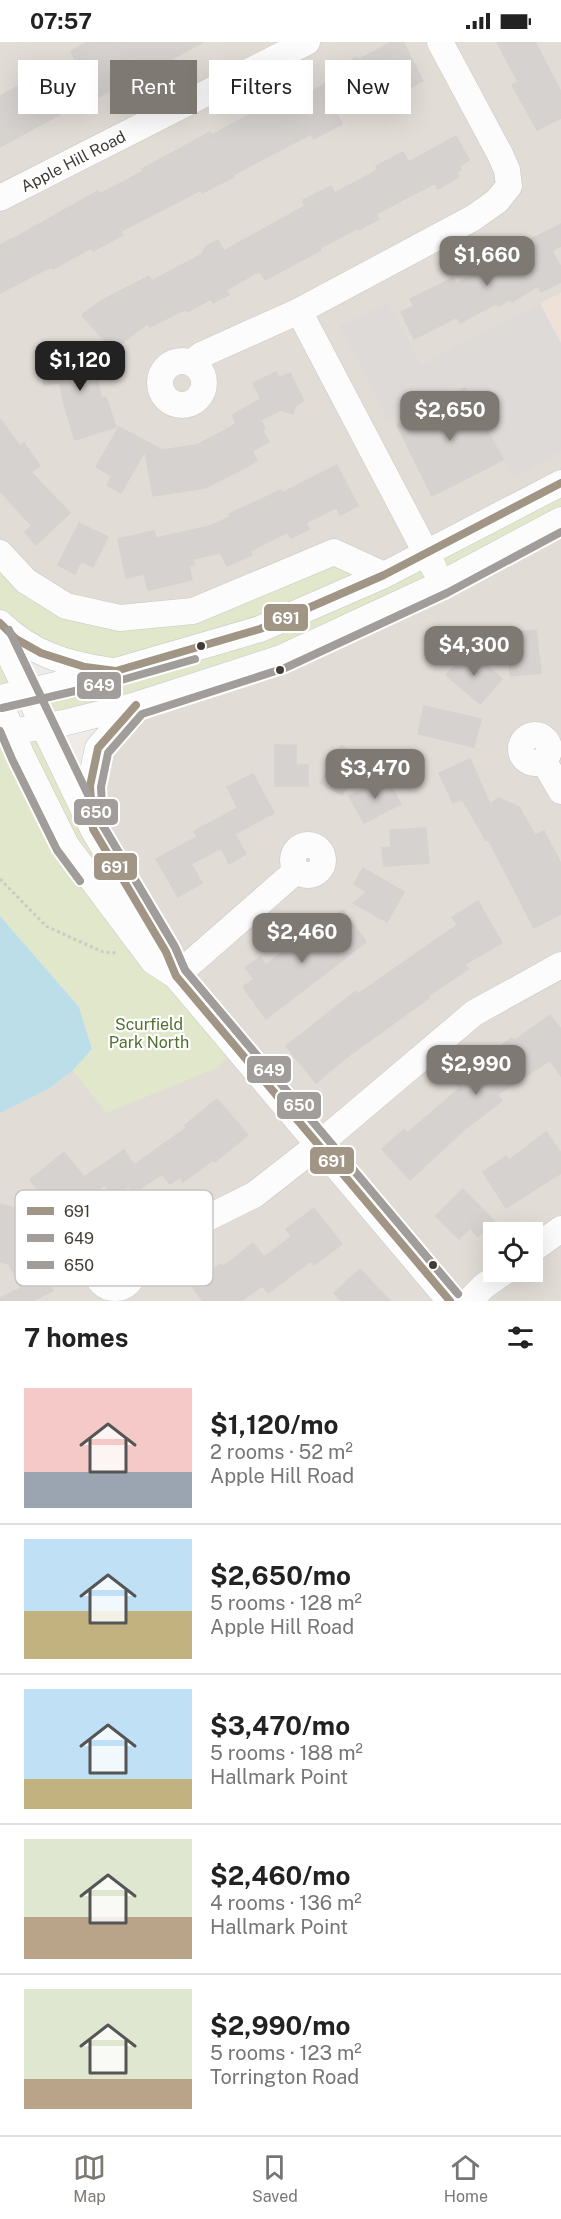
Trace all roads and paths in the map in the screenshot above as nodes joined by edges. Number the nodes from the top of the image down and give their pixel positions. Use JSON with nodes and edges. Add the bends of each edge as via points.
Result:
{"nodes":[{"id":1,"x":307,"y":42,"type":"edge"},
{"id":2,"x":440,"y":42,"type":"edge"},
{"id":3,"x":0,"y":198,"type":"edge"},
{"id":4,"x":299,"y":311,"type":"junction"},
{"id":5,"x":192,"y":363,"type":"dead end"},
{"id":6,"x":561,"y":483,"type":"edge"},
{"id":7,"x":561,"y":520,"type":"edge"},
{"id":8,"x":0,"y":553,"type":"edge"},
{"id":9,"x":427,"y":554,"type":"junction"},
{"id":10,"x":384,"y":575,"type":"junction"},
{"id":11,"x":443,"y":584,"type":"junction"},
{"id":12,"x":0,"y":623,"type":"edge"},
{"id":13,"x":0,"y":635,"type":"edge"},
{"id":14,"x":116,"y":671,"type":"junction"},
{"id":15,"x":28,"y":692,"type":"junction"},
{"id":16,"x":0,"y":700,"type":"edge"},
{"id":17,"x":136,"y":705,"type":"junction"},
{"id":18,"x":45,"y":727,"type":"junction"},
{"id":19,"x":6,"y":733,"type":"edge"},
{"id":20,"x":543,"y":760,"type":"dead end"},
{"id":21,"x":561,"y":791,"type":"edge"},
{"id":22,"x":93,"y":829,"type":"junction"},
{"id":23,"x":297,"y":870,"type":"dead end"},
{"id":24,"x":0,"y":879,"type":"edge"},
{"id":25,"x":118,"y":953,"type":"dead end"},
{"id":26,"x":561,"y":965,"type":"edge"},
{"id":27,"x":176,"y":975,"type":"junction"},
{"id":28,"x":318,"y":1145,"type":"junction"},
{"id":29,"x":213,"y":1216,"type":"edge"},
{"id":30,"x":561,"y":1229,"type":"edge"},
{"id":31,"x":543,"y":1242,"type":"edge"},
{"id":32,"x":492,"y":1282,"type":"edge"},
{"id":33,"x":450,"y":1301,"type":"edge"},
{"id":34,"x":469,"y":1301,"type":"edge"}],
"edges":[{"from":1,"to":3,"type":"street","name":"Apple Hill Road"},
{"from":2,"to":4,"type":"street","via":[[500,153],[509,186],[497,201],[473,218]]},
{"from":4,"to":5,"type":"street","via":[[201,354]]},
{"from":4,"to":9,"type":"street"},
{"from":6,"to":9,"type":"street"},
{"from":7,"to":11,"type":"street"},
{"from":8,"to":10,"type":"street","via":[[26,581],[66,606],[120,618],[193,610],[334,552]]},
{"from":9,"to":10,"type":"street"},
{"from":9,"to":11,"type":"street"},
{"from":10,"to":14,"type":"street","via":[[260,629]]},
{"from":11,"to":17,"type":"street","via":[[281,658]]},
{"from":12,"to":14,"type":"street","via":[[16,639],[41,654]]},
{"from":13,"to":15,"type":"street"},
{"from":14,"to":15,"type":"street"},
{"from":15,"to":16,"type":"street"},
{"from":15,"to":18,"type":"street"},
{"from":16,"to":19,"type":"street"},
{"from":17,"to":18,"type":"street"},
{"from":17,"to":22,"type":"street","via":[[98,748],[90,786]]},
{"from":18,"to":19,"type":"street"},
{"from":18,"to":22,"type":"street"},
{"from":19,"to":27,"type":"street","via":[[66,845],[153,961]]},
{"from":20,"to":21,"type":"street"},
{"from":22,"to":27,"type":"street"},
{"from":23,"to":27,"type":"street"},
{"from":24,"to":25,"type":"path","via":[[46,926],[103,952]]},
{"from":26,"to":28,"type":"street","via":[[474,1013]]},
{"from":27,"to":28,"type":"street"},
{"from":28,"to":29,"type":"street","via":[[254,1196]]},
{"from":28,"to":33,"type":"street"},
{"from":30,"to":31,"type":"street"},
{"from":32,"to":34,"type":"street"}]}
